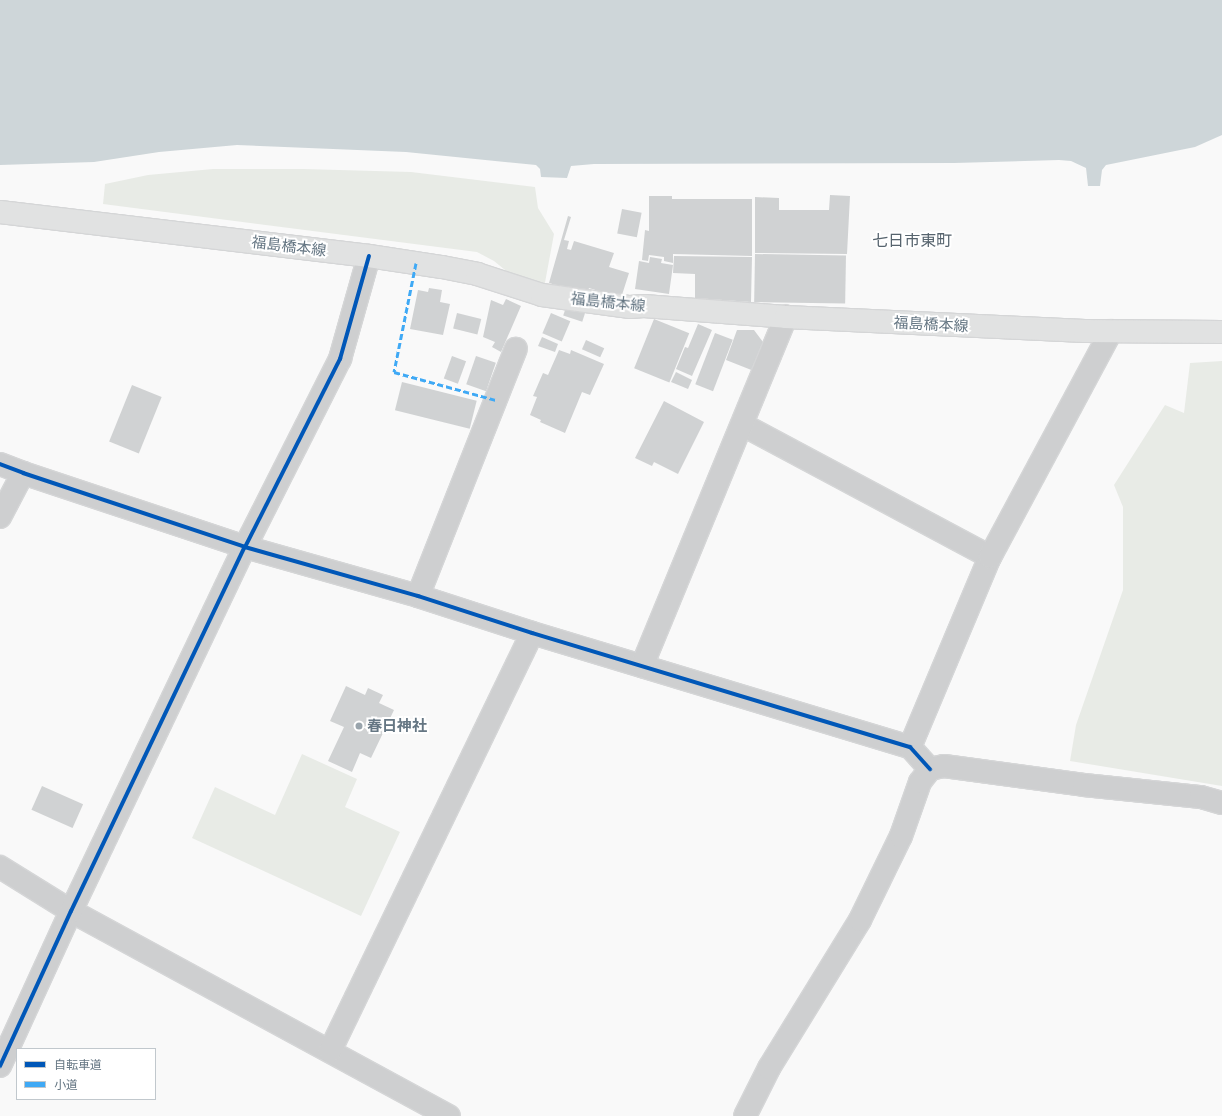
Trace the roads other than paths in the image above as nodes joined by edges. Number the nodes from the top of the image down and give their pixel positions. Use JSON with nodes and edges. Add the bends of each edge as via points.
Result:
{"nodes":[{"id":1,"x":0,"y":212,"type":"edge"},
{"id":2,"x":369,"y":256,"type":"junction"},
{"id":3,"x":786,"y":317,"type":"junction"},
{"id":4,"x":1112,"y":331,"type":"junction"},
{"id":5,"x":1222,"y":332,"type":"edge"},
{"id":6,"x":516,"y":349,"type":"dead end"},
{"id":7,"x":743,"y":425,"type":"junction"},
{"id":8,"x":0,"y":464,"type":"edge"},
{"id":9,"x":23,"y":473,"type":"junction"},
{"id":10,"x":0,"y":517,"type":"edge"},
{"id":11,"x":244,"y":547,"type":"junction"},
{"id":12,"x":990,"y":557,"type":"junction"},
{"id":13,"x":418,"y":596,"type":"junction"},
{"id":14,"x":532,"y":633,"type":"junction"},
{"id":15,"x":642,"y":666,"type":"junction"},
{"id":16,"x":910,"y":747,"type":"junction"},
{"id":17,"x":930,"y":769,"type":"junction"},
{"id":18,"x":1222,"y":803,"type":"edge"},
{"id":19,"x":0,"y":867,"type":"edge"},
{"id":20,"x":71,"y":911,"type":"junction"},
{"id":21,"x":5,"y":1043,"type":"edge"},
{"id":22,"x":330,"y":1051,"type":"junction"},
{"id":23,"x":0,"y":1066,"type":"edge"},
{"id":24,"x":449,"y":1116,"type":"edge"},
{"id":25,"x":745,"y":1116,"type":"edge"}],
"edges":[{"from":1,"to":2,"type":"main road","name":"福島橋本線"},
{"from":2,"to":3,"type":"main road","name":"福島橋本線","via":[[477,274],[537,294],[630,307]]},
{"from":2,"to":11,"type":"street","via":[[340,359]]},
{"from":3,"to":4,"type":"main road","name":"福島橋本線"},
{"from":3,"to":7,"type":"street"},
{"from":4,"to":5,"type":"main road","name":"福島橋本線"},
{"from":4,"to":12,"type":"street"},
{"from":6,"to":13,"type":"street"},
{"from":7,"to":12,"type":"street"},
{"from":7,"to":15,"type":"street"},
{"from":8,"to":9,"type":"street"},
{"from":9,"to":10,"type":"street"},
{"from":9,"to":11,"type":"street"},
{"from":11,"to":13,"type":"street"},
{"from":11,"to":20,"type":"street"},
{"from":12,"to":16,"type":"street"},
{"from":13,"to":14,"type":"street"},
{"from":14,"to":15,"type":"street"},
{"from":14,"to":22,"type":"street"},
{"from":15,"to":16,"type":"street"},
{"from":16,"to":17,"type":"street"},
{"from":17,"to":18,"type":"street","via":[[944,766],[1084,785],[1201,797]]},
{"from":17,"to":25,"type":"street","via":[[920,782],[901,836],[860,920],[769,1068]]},
{"from":19,"to":20,"type":"street"},
{"from":20,"to":21,"type":"street"},
{"from":20,"to":22,"type":"street"},
{"from":21,"to":23,"type":"street"},
{"from":22,"to":24,"type":"street"}]}
